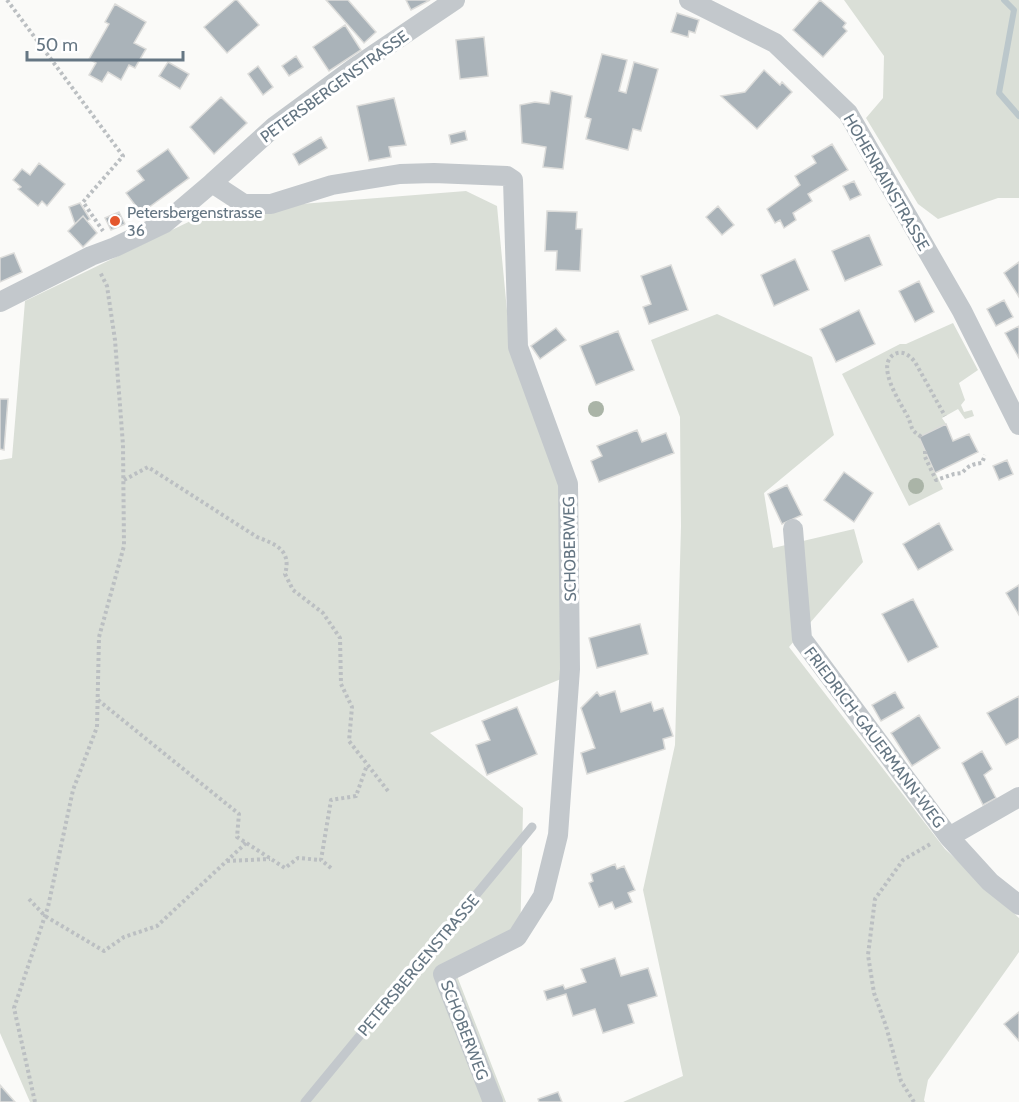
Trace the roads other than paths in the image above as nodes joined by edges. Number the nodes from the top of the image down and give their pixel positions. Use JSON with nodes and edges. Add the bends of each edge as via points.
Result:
{"nodes":[{"id":1,"x":454,"y":0,"type":"edge"},
{"id":2,"x":689,"y":0,"type":"edge"},
{"id":3,"x":212,"y":183,"type":"junction"},
{"id":4,"x":0,"y":302,"type":"edge"},
{"id":5,"x":1019,"y":425,"type":"edge"},
{"id":6,"x":793,"y":529,"type":"dead end"},
{"id":7,"x":1019,"y":797,"type":"edge"},
{"id":8,"x":532,"y":827,"type":"dead end"},
{"id":9,"x":949,"y":837,"type":"junction"},
{"id":10,"x":1019,"y":905,"type":"edge"},
{"id":11,"x":305,"y":1102,"type":"edge"},
{"id":12,"x":493,"y":1102,"type":"edge"}],
"edges":[{"from":1,"to":3,"type":"street","name":"PETERSBERGENSTRASSE","via":[[275,126]]},
{"from":2,"to":5,"type":"street","name":"HOHENRAINSTRASSE","via":[[775,43],[848,113],[962,311]]},
{"from":3,"to":4,"type":"street","name":"PETERSBERGENSTRASSE","via":[[165,223]]},
{"from":3,"to":12,"type":"street","name":"SCHOBERWEG","via":[[244,204],[271,204],[332,185],[400,174],[434,172],[507,176],[513,180],[518,346],[568,484],[570,669],[558,835],[543,896],[517,937],[443,974]]},
{"from":6,"to":9,"type":"street","name":"FRIEDRICH-GAUERMANN-WEG","via":[[802,639]]},
{"from":7,"to":9,"type":"street","name":"FRIEDRICH-GAUERMANN-WEG"},
{"from":8,"to":11,"type":"lane","name":"PETERSBERGENSTRASSE"},
{"from":9,"to":10,"type":"street","name":"FRIEDRICH-GAUERMANN-WEG","via":[[990,882]]}]}
